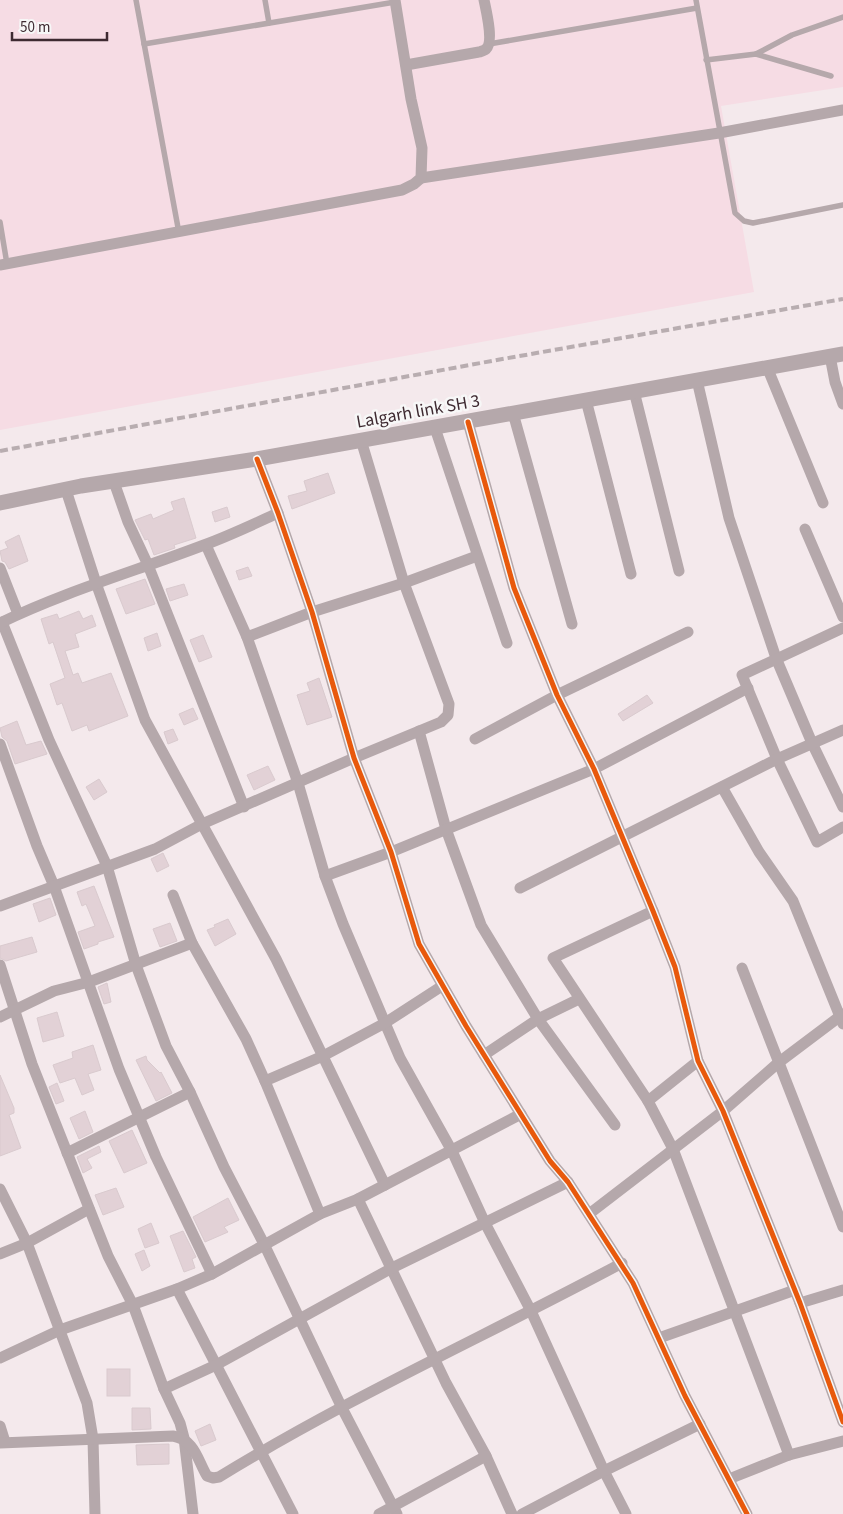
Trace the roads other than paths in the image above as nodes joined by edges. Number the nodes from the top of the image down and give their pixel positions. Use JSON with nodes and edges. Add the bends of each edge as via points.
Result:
{"nodes":[{"id":1,"x":136,"y":0,"type":"edge"},
{"id":2,"x":265,"y":0,"type":"edge"},
{"id":3,"x":484,"y":0,"type":"edge"},
{"id":4,"x":696,"y":0,"type":"edge"},
{"id":5,"x":395,"y":1,"type":"edge"},
{"id":6,"x":698,"y":8,"type":"junction"},
{"id":7,"x":843,"y":17,"type":"edge"},
{"id":8,"x":269,"y":23,"type":"junction"},
{"id":9,"x":144,"y":44,"type":"junction"},
{"id":10,"x":489,"y":44,"type":"junction"},
{"id":11,"x":756,"y":54,"type":"junction"},
{"id":12,"x":706,"y":60,"type":"junction"},
{"id":13,"x":406,"y":66,"type":"junction"},
{"id":14,"x":831,"y":76,"type":"dead end"},
{"id":15,"x":843,"y":110,"type":"edge"},
{"id":16,"x":719,"y":133,"type":"junction"},
{"id":17,"x":421,"y":178,"type":"junction"},
{"id":18,"x":843,"y":205,"type":"edge"},
{"id":19,"x":0,"y":222,"type":"edge"},
{"id":20,"x":179,"y":233,"type":"junction"},
{"id":21,"x":4,"y":265,"type":"edge"},
{"id":22,"x":837,"y":355,"type":"edge"},
{"id":23,"x":767,"y":367,"type":"junction"},
{"id":24,"x":697,"y":380,"type":"junction"},
{"id":25,"x":634,"y":391,"type":"junction"},
{"id":26,"x":586,"y":400,"type":"junction"},
{"id":27,"x":843,"y":404,"type":"edge"},
{"id":28,"x":513,"y":413,"type":"junction"},
{"id":29,"x":468,"y":422,"type":"junction"},
{"id":30,"x":434,"y":428,"type":"junction"},
{"id":31,"x":361,"y":440,"type":"junction"},
{"id":32,"x":257,"y":459,"type":"junction"},
{"id":33,"x":114,"y":482,"type":"junction"},
{"id":34,"x":66,"y":490,"type":"junction"},
{"id":35,"x":0,"y":503,"type":"edge"},
{"id":36,"x":823,"y":503,"type":"dead end"},
{"id":37,"x":278,"y":513,"type":"junction"},
{"id":38,"x":805,"y":529,"type":"dead end"},
{"id":39,"x":206,"y":545,"type":"junction"},
{"id":40,"x":477,"y":556,"type":"junction"},
{"id":41,"x":148,"y":565,"type":"junction"},
{"id":42,"x":0,"y":568,"type":"edge"},
{"id":43,"x":679,"y":571,"type":"dead end"},
{"id":44,"x":631,"y":574,"type":"dead end"},
{"id":45,"x":96,"y":583,"type":"junction"},
{"id":46,"x":404,"y":583,"type":"junction"},
{"id":47,"x":312,"y":612,"type":"junction"},
{"id":48,"x":18,"y":614,"type":"junction"},
{"id":49,"x":843,"y":617,"type":"edge"},
{"id":50,"x":1,"y":623,"type":"edge"},
{"id":51,"x":572,"y":624,"type":"dead end"},
{"id":52,"x":843,"y":628,"type":"edge"},
{"id":53,"x":688,"y":632,"type":"dead end"},
{"id":54,"x":247,"y":637,"type":"junction"},
{"id":55,"x":506,"y":643,"type":"dead end"},
{"id":56,"x":776,"y":658,"type":"junction"},
{"id":57,"x":748,"y":688,"type":"junction"},
{"id":58,"x":557,"y":695,"type":"junction"},
{"id":59,"x":843,"y":730,"type":"edge"},
{"id":60,"x":419,"y":731,"type":"junction"},
{"id":61,"x":475,"y":739,"type":"dead end"},
{"id":62,"x":812,"y":743,"type":"junction"},
{"id":63,"x":0,"y":744,"type":"edge"},
{"id":64,"x":354,"y":758,"type":"junction"},
{"id":65,"x":777,"y":759,"type":"junction"},
{"id":66,"x":594,"y":769,"type":"junction"},
{"id":67,"x":298,"y":783,"type":"junction"},
{"id":68,"x":722,"y":787,"type":"junction"},
{"id":69,"x":244,"y":807,"type":"junction"},
{"id":70,"x":843,"y":807,"type":"edge"},
{"id":71,"x":202,"y":824,"type":"junction"},
{"id":72,"x":843,"y":827,"type":"edge"},
{"id":73,"x":446,"y":828,"type":"junction"},
{"id":74,"x":622,"y":836,"type":"junction"},
{"id":75,"x":391,"y":852,"type":"junction"},
{"id":76,"x":107,"y":866,"type":"junction"},
{"id":77,"x":325,"y":876,"type":"junction"},
{"id":78,"x":54,"y":886,"type":"junction"},
{"id":79,"x":520,"y":888,"type":"dead end"},
{"id":80,"x":173,"y":895,"type":"dead end"},
{"id":81,"x":0,"y":906,"type":"edge"},
{"id":82,"x":653,"y":910,"type":"junction"},
{"id":83,"x":192,"y":943,"type":"junction"},
{"id":84,"x":0,"y":965,"type":"edge"},
{"id":85,"x":136,"y":965,"type":"junction"},
{"id":86,"x":742,"y":968,"type":"dead end"},
{"id":87,"x":88,"y":982,"type":"junction"},
{"id":88,"x":442,"y":986,"type":"junction"},
{"id":89,"x":578,"y":999,"type":"junction"},
{"id":90,"x":15,"y":1011,"type":"junction"},
{"id":91,"x":0,"y":1017,"type":"edge"},
{"id":92,"x":842,"y":1018,"type":"edge"},
{"id":93,"x":538,"y":1019,"type":"junction"},
{"id":94,"x":385,"y":1023,"type":"junction"},
{"id":95,"x":484,"y":1055,"type":"junction"},
{"id":96,"x":324,"y":1056,"type":"junction"},
{"id":97,"x":698,"y":1061,"type":"junction"},
{"id":98,"x":778,"y":1063,"type":"junction"},
{"id":99,"x":266,"y":1081,"type":"junction"},
{"id":100,"x":190,"y":1092,"type":"junction"},
{"id":101,"x":648,"y":1101,"type":"junction"},
{"id":102,"x":724,"y":1111,"type":"junction"},
{"id":103,"x":522,"y":1114,"type":"junction"},
{"id":104,"x":139,"y":1117,"type":"junction"},
{"id":105,"x":615,"y":1125,"type":"dead end"},
{"id":106,"x":673,"y":1149,"type":"junction"},
{"id":107,"x":452,"y":1151,"type":"junction"},
{"id":108,"x":67,"y":1153,"type":"junction"},
{"id":109,"x":568,"y":1182,"type":"junction"},
{"id":110,"x":385,"y":1185,"type":"junction"},
{"id":111,"x":0,"y":1189,"type":"edge"},
{"id":112,"x":358,"y":1199,"type":"junction"},
{"id":113,"x":89,"y":1209,"type":"junction"},
{"id":114,"x":320,"y":1214,"type":"junction"},
{"id":115,"x":589,"y":1214,"type":"junction"},
{"id":116,"x":485,"y":1223,"type":"junction"},
{"id":117,"x":843,"y":1227,"type":"edge"},
{"id":118,"x":27,"y":1242,"type":"junction"},
{"id":119,"x":264,"y":1244,"type":"junction"},
{"id":120,"x":0,"y":1254,"type":"edge"},
{"id":121,"x":622,"y":1263,"type":"junction"},
{"id":122,"x":392,"y":1268,"type":"junction"},
{"id":123,"x":212,"y":1274,"type":"junction"},
{"id":124,"x":177,"y":1289,"type":"junction"},
{"id":125,"x":794,"y":1290,"type":"junction"},
{"id":126,"x":843,"y":1290,"type":"edge"},
{"id":127,"x":800,"y":1303,"type":"junction"},
{"id":128,"x":132,"y":1305,"type":"junction"},
{"id":129,"x":531,"y":1311,"type":"junction"},
{"id":130,"x":735,"y":1311,"type":"junction"},
{"id":131,"x":299,"y":1320,"type":"junction"},
{"id":132,"x":60,"y":1330,"type":"junction"},
{"id":133,"x":659,"y":1338,"type":"junction"},
{"id":134,"x":0,"y":1358,"type":"edge"},
{"id":135,"x":436,"y":1358,"type":"junction"},
{"id":136,"x":216,"y":1365,"type":"junction"},
{"id":137,"x":164,"y":1390,"type":"junction"},
{"id":138,"x":342,"y":1408,"type":"junction"},
{"id":139,"x":843,"y":1422,"type":"edge"},
{"id":140,"x":700,"y":1424,"type":"junction"},
{"id":141,"x":0,"y":1426,"type":"edge"},
{"id":142,"x":184,"y":1438,"type":"junction"},
{"id":143,"x":93,"y":1439,"type":"junction"},
{"id":144,"x":843,"y":1441,"type":"edge"},
{"id":145,"x":3,"y":1442,"type":"edge"},
{"id":146,"x":261,"y":1451,"type":"junction"},
{"id":147,"x":790,"y":1455,"type":"junction"},
{"id":148,"x":486,"y":1456,"type":"junction"},
{"id":149,"x":604,"y":1471,"type":"junction"},
{"id":150,"x":729,"y":1480,"type":"junction"},
{"id":151,"x":395,"y":1510,"type":"edge"},
{"id":152,"x":95,"y":1514,"type":"edge"},
{"id":153,"x":194,"y":1514,"type":"edge"},
{"id":154,"x":293,"y":1514,"type":"edge"},
{"id":155,"x":379,"y":1514,"type":"edge"},
{"id":156,"x":512,"y":1514,"type":"edge"},
{"id":157,"x":522,"y":1514,"type":"edge"},
{"id":158,"x":626,"y":1514,"type":"edge"},
{"id":159,"x":747,"y":1514,"type":"edge"}],
"edges":[{"from":1,"to":9,"type":"lane"},
{"from":2,"to":8,"type":"lane"},
{"from":3,"to":10,"type":"street"},
{"from":4,"to":6,"type":"lane"},
{"from":5,"to":8,"type":"lane"},
{"from":5,"to":13,"type":"street"},
{"from":6,"to":10,"type":"lane"},
{"from":6,"to":12,"type":"lane"},
{"from":7,"to":11,"type":"lane","via":[[787,38]]},
{"from":8,"to":9,"type":"lane"},
{"from":9,"to":20,"type":"lane"},
{"from":10,"to":13,"type":"street","via":[[479,52]]},
{"from":11,"to":12,"type":"lane"},
{"from":11,"to":14,"type":"lane"},
{"from":12,"to":16,"type":"lane"},
{"from":13,"to":17,"type":"street","via":[[422,148]]},
{"from":15,"to":16,"type":"street"},
{"from":16,"to":17,"type":"street"},
{"from":16,"to":18,"type":"lane","via":[[735,213],[744,221],[753,223]]},
{"from":17,"to":20,"type":"street","via":[[402,190]]},
{"from":19,"to":21,"type":"lane"},
{"from":20,"to":21,"type":"street"},
{"from":22,"to":23,"type":"street","name":"Lalgarh link SH 3"},
{"from":22,"to":27,"type":"street","via":[[835,382]]},
{"from":23,"to":24,"type":"street","name":"Lalgarh link SH 3"},
{"from":23,"to":36,"type":"street"},
{"from":24,"to":25,"type":"street","name":"Lalgarh link SH 3"},
{"from":24,"to":56,"type":"street","via":[[729,518]]},
{"from":25,"to":26,"type":"street","name":"Lalgarh link SH 3"},
{"from":25,"to":43,"type":"street"},
{"from":26,"to":28,"type":"street","name":"Lalgarh link SH 3"},
{"from":26,"to":44,"type":"street"},
{"from":28,"to":29,"type":"street","name":"Lalgarh link SH 3"},
{"from":28,"to":51,"type":"street"},
{"from":29,"to":30,"type":"street","name":"Lalgarh link SH 3"},
{"from":29,"to":58,"type":"street","via":[[514,588]]},
{"from":30,"to":31,"type":"street","name":"Lalgarh link SH 3"},
{"from":30,"to":40,"type":"street"},
{"from":31,"to":32,"type":"street","name":"Lalgarh link SH 3"},
{"from":31,"to":46,"type":"street"},
{"from":32,"to":33,"type":"street","name":"Lalgarh link SH 3"},
{"from":32,"to":37,"type":"street"},
{"from":33,"to":34,"type":"street","name":"Lalgarh link SH 3"},
{"from":33,"to":41,"type":"street"},
{"from":34,"to":35,"type":"street","name":"Lalgarh link SH 3"},
{"from":34,"to":45,"type":"street"},
{"from":37,"to":39,"type":"street"},
{"from":37,"to":47,"type":"street"},
{"from":38,"to":49,"type":"street"},
{"from":39,"to":41,"type":"street"},
{"from":39,"to":54,"type":"street"},
{"from":40,"to":46,"type":"street"},
{"from":40,"to":55,"type":"street"},
{"from":41,"to":45,"type":"street"},
{"from":41,"to":69,"type":"street"},
{"from":42,"to":48,"type":"street"},
{"from":45,"to":48,"type":"street"},
{"from":45,"to":71,"type":"street","via":[[145,720]]},
{"from":46,"to":47,"type":"street"},
{"from":46,"to":60,"type":"street","via":[[449,704],[448,715],[442,722]]},
{"from":47,"to":54,"type":"street"},
{"from":47,"to":64,"type":"street"},
{"from":48,"to":50,"type":"street"},
{"from":50,"to":76,"type":"street","via":[[49,740]]},
{"from":52,"to":56,"type":"street"},
{"from":53,"to":58,"type":"street"},
{"from":54,"to":67,"type":"street"},
{"from":56,"to":57,"type":"street","via":[[742,675]]},
{"from":56,"to":62,"type":"street"},
{"from":57,"to":65,"type":"street"},
{"from":57,"to":66,"type":"street"},
{"from":58,"to":61,"type":"street"},
{"from":58,"to":66,"type":"street"},
{"from":59,"to":62,"type":"street"},
{"from":60,"to":64,"type":"street"},
{"from":60,"to":73,"type":"street"},
{"from":62,"to":65,"type":"street"},
{"from":62,"to":70,"type":"street"},
{"from":63,"to":78,"type":"street"},
{"from":64,"to":67,"type":"street"},
{"from":64,"to":75,"type":"street"},
{"from":65,"to":68,"type":"street"},
{"from":65,"to":72,"type":"street","via":[[817,842]]},
{"from":66,"to":73,"type":"street"},
{"from":66,"to":74,"type":"street"},
{"from":67,"to":69,"type":"street"},
{"from":67,"to":77,"type":"street"},
{"from":68,"to":74,"type":"street"},
{"from":68,"to":92,"type":"street","via":[[759,852],[793,902]]},
{"from":69,"to":71,"type":"street"},
{"from":71,"to":76,"type":"street","via":[[155,849]]},
{"from":71,"to":96,"type":"street","via":[[276,959]]},
{"from":73,"to":75,"type":"street"},
{"from":73,"to":93,"type":"street","via":[[481,925]]},
{"from":74,"to":79,"type":"street"},
{"from":74,"to":82,"type":"street"},
{"from":75,"to":77,"type":"street"},
{"from":75,"to":88,"type":"street","via":[[419,944]]},
{"from":76,"to":78,"type":"street"},
{"from":76,"to":85,"type":"street"},
{"from":77,"to":94,"type":"street"},
{"from":78,"to":81,"type":"street"},
{"from":78,"to":87,"type":"street"},
{"from":80,"to":83,"type":"street"},
{"from":82,"to":89,"type":"street","via":[[553,958]]},
{"from":82,"to":97,"type":"street","via":[[675,967]]},
{"from":83,"to":85,"type":"street"},
{"from":83,"to":99,"type":"street"},
{"from":84,"to":90,"type":"street"},
{"from":85,"to":87,"type":"street"},
{"from":85,"to":100,"type":"street","via":[[166,1046]]},
{"from":86,"to":98,"type":"street"},
{"from":87,"to":90,"type":"street","via":[[54,991]]},
{"from":87,"to":104,"type":"street"},
{"from":88,"to":94,"type":"street"},
{"from":88,"to":95,"type":"street"},
{"from":89,"to":93,"type":"street"},
{"from":89,"to":101,"type":"street"},
{"from":90,"to":91,"type":"street"},
{"from":90,"to":108,"type":"street"},
{"from":92,"to":98,"type":"street"},
{"from":93,"to":95,"type":"street"},
{"from":93,"to":105,"type":"street"},
{"from":94,"to":96,"type":"street"},
{"from":94,"to":107,"type":"street","via":[[400,1058]]},
{"from":95,"to":103,"type":"street"},
{"from":96,"to":99,"type":"street"},
{"from":96,"to":110,"type":"street"},
{"from":97,"to":101,"type":"street"},
{"from":97,"to":102,"type":"street"},
{"from":98,"to":102,"type":"street"},
{"from":98,"to":117,"type":"street"},
{"from":99,"to":114,"type":"street"},
{"from":100,"to":104,"type":"street"},
{"from":100,"to":119,"type":"street"},
{"from":101,"to":106,"type":"street"},
{"from":102,"to":106,"type":"street"},
{"from":102,"to":125,"type":"street"},
{"from":103,"to":107,"type":"street"},
{"from":103,"to":109,"type":"street","via":[[550,1160]]},
{"from":104,"to":108,"type":"street"},
{"from":104,"to":123,"type":"street"},
{"from":106,"to":115,"type":"street"},
{"from":106,"to":130,"type":"street"},
{"from":107,"to":110,"type":"street"},
{"from":107,"to":116,"type":"street"},
{"from":108,"to":113,"type":"street"},
{"from":109,"to":115,"type":"street"},
{"from":109,"to":116,"type":"street"},
{"from":110,"to":112,"type":"street"},
{"from":111,"to":118,"type":"street"},
{"from":112,"to":114,"type":"street"},
{"from":112,"to":122,"type":"street"},
{"from":113,"to":118,"type":"street"},
{"from":113,"to":128,"type":"street"},
{"from":114,"to":119,"type":"street"},
{"from":115,"to":121,"type":"street"},
{"from":116,"to":122,"type":"street"},
{"from":116,"to":129,"type":"street"},
{"from":118,"to":120,"type":"street"},
{"from":118,"to":132,"type":"street"},
{"from":119,"to":123,"type":"street"},
{"from":119,"to":131,"type":"street"},
{"from":121,"to":129,"type":"street"},
{"from":121,"to":133,"type":"street"},
{"from":122,"to":131,"type":"street"},
{"from":122,"to":135,"type":"street"},
{"from":123,"to":124,"type":"street"},
{"from":124,"to":128,"type":"street"},
{"from":124,"to":136,"type":"street"},
{"from":125,"to":127,"type":"street"},
{"from":125,"to":130,"type":"street"},
{"from":126,"to":127,"type":"street"},
{"from":127,"to":139,"type":"street"},
{"from":128,"to":132,"type":"street"},
{"from":128,"to":137,"type":"street"},
{"from":129,"to":135,"type":"street"},
{"from":129,"to":149,"type":"street"},
{"from":130,"to":133,"type":"street"},
{"from":130,"to":147,"type":"street"},
{"from":131,"to":136,"type":"street"},
{"from":131,"to":138,"type":"street"},
{"from":132,"to":134,"type":"street"},
{"from":132,"to":143,"type":"street","via":[[87,1403]]},
{"from":133,"to":140,"type":"street"},
{"from":135,"to":138,"type":"street"},
{"from":135,"to":148,"type":"street"},
{"from":136,"to":137,"type":"street"},
{"from":136,"to":146,"type":"street"},
{"from":137,"to":142,"type":"street"},
{"from":138,"to":146,"type":"street"},
{"from":138,"to":151,"type":"street"},
{"from":140,"to":149,"type":"street"},
{"from":140,"to":150,"type":"street"},
{"from":141,"to":145,"type":"street"},
{"from":142,"to":143,"type":"street"},
{"from":142,"to":146,"type":"street","via":[[207,1476],[213,1478]]},
{"from":142,"to":153,"type":"street"},
{"from":143,"to":145,"type":"street"},
{"from":143,"to":152,"type":"street"},
{"from":144,"to":147,"type":"street"},
{"from":146,"to":154,"type":"street"},
{"from":147,"to":150,"type":"street"},
{"from":148,"to":151,"type":"street"},
{"from":148,"to":156,"type":"street"},
{"from":149,"to":157,"type":"street"},
{"from":149,"to":158,"type":"street"},
{"from":150,"to":159,"type":"street"},
{"from":151,"to":155,"type":"street"}]}
